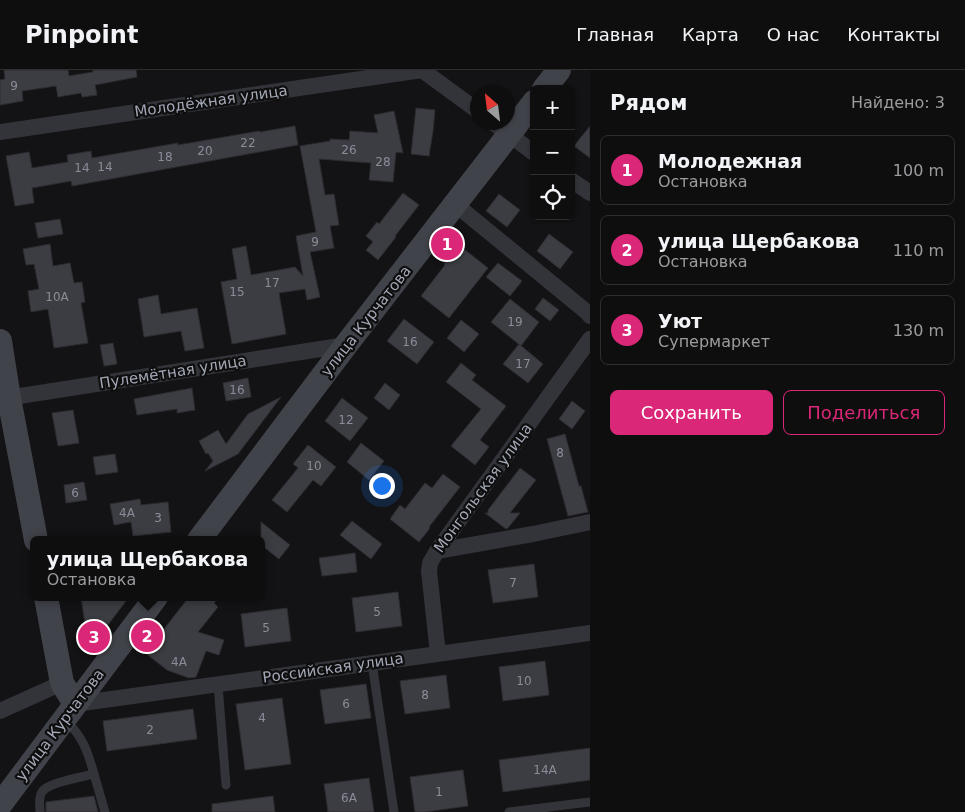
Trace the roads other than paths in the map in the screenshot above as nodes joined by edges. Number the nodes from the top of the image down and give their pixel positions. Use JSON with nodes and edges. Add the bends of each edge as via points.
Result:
{"nodes":[{"id":1,"x":422,"y":70,"type":"edge"},
{"id":2,"x":559,"y":70,"type":"edge"},
{"id":3,"x":547,"y":85,"type":"edge"},
{"id":4,"x":470,"y":105,"type":"edge"},
{"id":5,"x":530,"y":105,"type":"edge"},
{"id":6,"x":515,"y":117,"type":"edge"},
{"id":7,"x":499,"y":130,"type":"edge"},
{"id":8,"x":501,"y":130,"type":"edge"},
{"id":9,"x":0,"y":132,"type":"edge"},
{"id":10,"x":530,"y":150,"type":"edge"},
{"id":11,"x":575,"y":183,"type":"edge"},
{"id":12,"x":590,"y":193,"type":"edge"},
{"id":13,"x":456,"y":204,"type":"junction"},
{"id":14,"x":590,"y":316,"type":"edge"},
{"id":15,"x":590,"y":339,"type":"edge"},
{"id":16,"x":0,"y":341,"type":"edge"},
{"id":17,"x":346,"y":345,"type":"junction"},
{"id":18,"x":5,"y":399,"type":"edge"},
{"id":19,"x":590,"y":522,"type":"edge"},
{"id":20,"x":35,"y":536,"type":"edge"},
{"id":21,"x":202,"y":536,"type":"edge"},
{"id":22,"x":437,"y":551,"type":"junction"},
{"id":23,"x":47,"y":601,"type":"edge"},
{"id":24,"x":153,"y":601,"type":"edge"},
{"id":25,"x":590,"y":633,"type":"edge"},
{"id":26,"x":438,"y":654,"type":"junction"},
{"id":27,"x":372,"y":663,"type":"junction"},
{"id":28,"x":62,"y":683,"type":"junction"},
{"id":29,"x":218,"y":685,"type":"junction"},
{"id":30,"x":0,"y":711,"type":"edge"},
{"id":31,"x":70,"y":712,"type":"junction"},
{"id":32,"x":94,"y":774,"type":"junction"},
{"id":33,"x":226,"y":785,"type":"dead end"},
{"id":34,"x":590,"y":802,"type":"edge"},
{"id":35,"x":0,"y":805,"type":"edge"},
{"id":36,"x":40,"y":812,"type":"edge"},
{"id":37,"x":105,"y":812,"type":"edge"},
{"id":38,"x":394,"y":812,"type":"edge"},
{"id":39,"x":509,"y":812,"type":"edge"}],
"edges":[{"from":1,"to":4,"type":"street","name":"Молодёжная улица"},
{"from":1,"to":9,"type":"street","name":"Молодёжная улица"},
{"from":2,"to":3,"type":"street"},
{"from":5,"to":6,"type":"street","name":"улица Курчатова"},
{"from":7,"to":13,"type":"street","name":"улица Курчатова"},
{"from":8,"to":10,"type":"street"},
{"from":11,"to":12,"type":"street"},
{"from":13,"to":14,"type":"street"},
{"from":13,"to":17,"type":"street","name":"улица Курчатова"},
{"from":15,"to":22,"type":"street","name":"Монгольская улица"},
{"from":16,"to":18,"type":"street"},
{"from":17,"to":18,"type":"street","name":"Пулемётная улица"},
{"from":17,"to":21,"type":"street","name":"улица Курчатова"},
{"from":18,"to":20,"type":"street"},
{"from":19,"to":22,"type":"street"},
{"from":22,"to":26,"type":"street","name":"Монгольская улица","via":[[429,571]]},
{"from":23,"to":28,"type":"street"},
{"from":24,"to":31,"type":"street","name":"улица Курчатова"},
{"from":25,"to":26,"type":"street","name":"Российская улица"},
{"from":26,"to":27,"type":"street","name":"Российская улица"},
{"from":27,"to":29,"type":"street","name":"Российская улица"},
{"from":27,"to":38,"type":"lane"},
{"from":28,"to":30,"type":"street"},
{"from":28,"to":31,"type":"street"},
{"from":29,"to":31,"type":"street","name":"Российская улица"},
{"from":29,"to":33,"type":"lane"},
{"from":31,"to":32,"type":"lane"},
{"from":31,"to":35,"type":"street","name":"улица Курчатова"},
{"from":32,"to":36,"type":"lane","via":[[48,786],[42,791]]},
{"from":32,"to":37,"type":"lane"},
{"from":34,"to":39,"type":"lane"}]}
